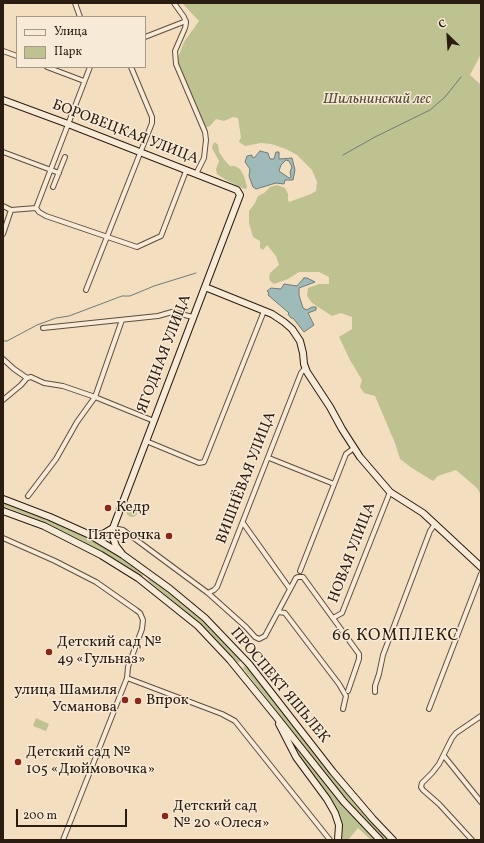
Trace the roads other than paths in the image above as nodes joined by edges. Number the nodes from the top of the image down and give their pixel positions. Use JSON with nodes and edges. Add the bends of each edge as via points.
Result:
{"nodes":[{"id":1,"x":75,"y":3,"type":"edge"},
{"id":2,"x":174,"y":3,"type":"edge"},
{"id":3,"x":80,"y":16,"type":"edge"},
{"id":4,"x":186,"y":21,"type":"junction"},
{"id":5,"x":146,"y":37,"type":"edge"},
{"id":6,"x":3,"y":50,"type":"edge"},
{"id":7,"x":16,"y":51,"type":"edge"},
{"id":8,"x":10,"y":53,"type":"junction"},
{"id":9,"x":16,"y":56,"type":"edge"},
{"id":10,"x":50,"y":68,"type":"edge"},
{"id":11,"x":90,"y":68,"type":"edge"},
{"id":12,"x":131,"y":68,"type":"edge"},
{"id":13,"x":84,"y":81,"type":"junction"},
{"id":14,"x":3,"y":100,"type":"edge"},
{"id":15,"x":68,"y":124,"type":"junction"},
{"id":16,"x":3,"y":152,"type":"edge"},
{"id":17,"x":140,"y":152,"type":"junction"},
{"id":18,"x":64,"y":157,"type":"dead end"},
{"id":19,"x":51,"y":170,"type":"junction"},
{"id":20,"x":186,"y":171,"type":"junction"},
{"id":21,"x":59,"y":173,"type":"junction"},
{"id":22,"x":196,"y":174,"type":"junction"},
{"id":23,"x":54,"y":187,"type":"dead end"},
{"id":24,"x":237,"y":190,"type":"joint"},
{"id":25,"x":3,"y":206,"type":"edge"},
{"id":26,"x":36,"y":208,"type":"junction"},
{"id":27,"x":11,"y":210,"type":"junction"},
{"id":28,"x":3,"y":234,"type":"edge"},
{"id":29,"x":108,"y":237,"type":"junction"},
{"id":30,"x":205,"y":287,"type":"junction"},
{"id":31,"x":86,"y":290,"type":"dead end"},
{"id":32,"x":264,"y":310,"type":"junction"},
{"id":33,"x":194,"y":317,"type":"junction"},
{"id":34,"x":122,"y":320,"type":"junction"},
{"id":35,"x":43,"y":328,"type":"dead end"},
{"id":36,"x":3,"y":359,"type":"edge"},
{"id":37,"x":305,"y":368,"type":"junction"},
{"id":38,"x":27,"y":378,"type":"junction"},
{"id":39,"x":95,"y":397,"type":"junction"},
{"id":40,"x":3,"y":400,"type":"edge"},
{"id":41,"x":154,"y":421,"type":"junction"},
{"id":42,"x":146,"y":441,"type":"junction"},
{"id":43,"x":354,"y":448,"type":"junction"},
{"id":44,"x":269,"y":458,"type":"junction"},
{"id":45,"x":334,"y":484,"type":"junction"},
{"id":46,"x":390,"y":492,"type":"junction"},
{"id":47,"x":28,"y":496,"type":"dead end"},
{"id":48,"x":3,"y":499,"type":"edge"},
{"id":49,"x":3,"y":511,"type":"edge"},
{"id":50,"x":243,"y":523,"type":"junction"},
{"id":51,"x":434,"y":524,"type":"junction"},
{"id":52,"x":113,"y":528,"type":"junction"},
{"id":53,"x":90,"y":535,"type":"junction"},
{"id":54,"x":3,"y":538,"type":"edge"},
{"id":55,"x":123,"y":554,"type":"junction"},
{"id":56,"x":481,"y":567,"type":"edge"},
{"id":57,"x":144,"y":570,"type":"junction"},
{"id":58,"x":300,"y":571,"type":"dead end"},
{"id":59,"x":481,"y":574,"type":"edge"},
{"id":60,"x":138,"y":578,"type":"junction"},
{"id":61,"x":290,"y":589,"type":"junction"},
{"id":62,"x":208,"y":593,"type":"junction"},
{"id":63,"x":279,"y":612,"type":"junction"},
{"id":64,"x":333,"y":618,"type":"junction"},
{"id":65,"x":249,"y":664,"type":"junction"},
{"id":66,"x":239,"y":671,"type":"junction"},
{"id":67,"x":127,"y":678,"type":"junction"},
{"id":68,"x":348,"y":691,"type":"dead end"},
{"id":69,"x":375,"y":692,"type":"dead end"},
{"id":70,"x":343,"y":709,"type":"dead end"},
{"id":71,"x":429,"y":709,"type":"dead end"},
{"id":72,"x":274,"y":714,"type":"junction"},
{"id":73,"x":481,"y":716,"type":"edge"},
{"id":74,"x":444,"y":756,"type":"junction"},
{"id":75,"x":481,"y":802,"type":"edge"},
{"id":76,"x":63,"y":840,"type":"edge"},
{"id":77,"x":330,"y":840,"type":"edge"},
{"id":78,"x":338,"y":840,"type":"edge"},
{"id":79,"x":380,"y":840,"type":"edge"},
{"id":80,"x":393,"y":840,"type":"edge"},
{"id":81,"x":472,"y":840,"type":"edge"}],
"edges":[{"from":1,"to":3,"type":"street"},
{"from":2,"to":4,"type":"street"},
{"from":4,"to":5,"type":"street"},
{"from":4,"to":22,"type":"street","via":[[175,58],[205,132],[205,152]]},
{"from":6,"to":8,"type":"street"},
{"from":7,"to":8,"type":"street"},
{"from":8,"to":9,"type":"street"},
{"from":10,"to":13,"type":"street"},
{"from":11,"to":13,"type":"street"},
{"from":12,"to":17,"type":"street","via":[[152,120]]},
{"from":13,"to":15,"type":"street"},
{"from":14,"to":15,"type":"main road","name":"БОРОВЕЦКАЯ УЛИЦА"},
{"from":15,"to":17,"type":"main road","name":"БОРОВЕЦКАЯ УЛИЦА"},
{"from":15,"to":19,"type":"street"},
{"from":16,"to":19,"type":"street"},
{"from":17,"to":20,"type":"main road","name":"БОРОВЕЦКАЯ УЛИЦА"},
{"from":17,"to":29,"type":"street"},
{"from":18,"to":21,"type":"street"},
{"from":19,"to":21,"type":"street"},
{"from":19,"to":26,"type":"street"},
{"from":20,"to":22,"type":"main road","name":"БОРОВЕЦКАЯ УЛИЦА"},
{"from":20,"to":29,"type":"street","via":[[161,236],[137,248]]},
{"from":21,"to":23,"type":"street"},
{"from":22,"to":24,"type":"main road","name":"БОРОВЕЦКАЯ УЛИЦА"},
{"from":24,"to":30,"type":"main road","name":"ЯГОДНАЯ УЛИЦА","via":[[240,192],[240,198]]},
{"from":25,"to":27,"type":"street"},
{"from":26,"to":27,"type":"street"},
{"from":26,"to":29,"type":"street","via":[[46,216]]},
{"from":27,"to":28,"type":"street"},
{"from":29,"to":31,"type":"street"},
{"from":30,"to":32,"type":"main road"},
{"from":30,"to":33,"type":"main road","name":"ЯГОДНАЯ УЛИЦА"},
{"from":32,"to":37,"type":"main road","via":[[284,322],[296,335],[302,348]]},
{"from":32,"to":42,"type":"street","via":[[204,462],[198,463]]},
{"from":33,"to":34,"type":"street","via":[[172,312]]},
{"from":33,"to":41,"type":"main road","name":"ЯГОДНАЯ УЛИЦА"},
{"from":34,"to":35,"type":"street"},
{"from":34,"to":39,"type":"street"},
{"from":36,"to":38,"type":"street"},
{"from":37,"to":43,"type":"main road"},
{"from":37,"to":44,"type":"street","name":"ВИШНЁВАЯ УЛИЦА"},
{"from":38,"to":39,"type":"street","via":[[31,377]]},
{"from":38,"to":40,"type":"street"},
{"from":39,"to":41,"type":"street"},
{"from":39,"to":47,"type":"street","via":[[56,459]]},
{"from":41,"to":42,"type":"main road","name":"ЯГОДНАЯ УЛИЦА"},
{"from":42,"to":52,"type":"main road","name":"ЯГОДНАЯ УЛИЦА"},
{"from":43,"to":45,"type":"street","via":[[346,454]]},
{"from":43,"to":46,"type":"main road"},
{"from":44,"to":45,"type":"street"},
{"from":44,"to":50,"type":"street","name":"ВИШНЁВАЯ УЛИЦА"},
{"from":45,"to":58,"type":"street"},
{"from":46,"to":51,"type":"main road","via":[[420,511]]},
{"from":46,"to":64,"type":"street","name":"НОВАЯ УЛИЦА","via":[[342,613]]},
{"from":48,"to":53,"type":"main road","name":"ПРОСПЕКТ ЯШЬЛЕК"},
{"from":49,"to":60,"type":"main road","name":"ПРОСПЕКТ ЯШЬЛЕК","via":[[44,526],[101,555]]},
{"from":50,"to":61,"type":"street"},
{"from":50,"to":62,"type":"street","name":"ВИШНЁВАЯ УЛИЦА","via":[[217,587]]},
{"from":51,"to":56,"type":"main road"},
{"from":51,"to":69,"type":"street","via":[[383,655]]},
{"from":52,"to":53,"type":"main road","via":[[103,534]]},
{"from":52,"to":55,"type":"main road","via":[[116,546]]},
{"from":52,"to":62,"type":"street","via":[[123,530]]},
{"from":53,"to":55,"type":"main road","name":"ПРОСПЕКТ ЯШЬЛЕК"},
{"from":54,"to":67,"type":"street","via":[[96,582],[136,610],[142,617],[143,624],[128,667]]},
{"from":55,"to":57,"type":"main road","name":"ПРОСПЕКТ ЯШЬЛЕК"},
{"from":57,"to":60,"type":"main road","via":[[147,577]]},
{"from":57,"to":65,"type":"main road","name":"ПРОСПЕКТ ЯШЬЛЕК","via":[[205,618]]},
{"from":59,"to":71,"type":"street"},
{"from":60,"to":66,"type":"main road","name":"ПРОСПЕКТ ЯШЬЛЕК","via":[[198,626]]},
{"from":61,"to":63,"type":"street"},
{"from":61,"to":64,"type":"street","via":[[296,578],[303,577]]},
{"from":62,"to":63,"type":"street","via":[[259,639],[265,636]]},
{"from":63,"to":70,"type":"street","via":[[285,613],[339,684],[346,696]]},
{"from":64,"to":68,"type":"street","via":[[359,654]]},
{"from":65,"to":66,"type":"main road","via":[[240,665]]},
{"from":65,"to":80,"type":"main road","name":"ПРОСПЕКТ ЯШЬЛЕК","via":[[333,772]]},
{"from":66,"to":72,"type":"main road","name":"ПРОСПЕКТ ЯШЬЛЕК"},
{"from":67,"to":76,"type":"street"},
{"from":67,"to":77,"type":"street","via":[[236,721]]},
{"from":72,"to":78,"type":"main road","via":[[292,752],[335,813],[339,825]]},
{"from":72,"to":79,"type":"main road","name":"ПРОСПЕКТ ЯШЬЛЕК","via":[[344,802]]},
{"from":73,"to":74,"type":"street","via":[[456,733]]},
{"from":74,"to":75,"type":"street"},
{"from":74,"to":81,"type":"street","via":[[421,787]]}]}
